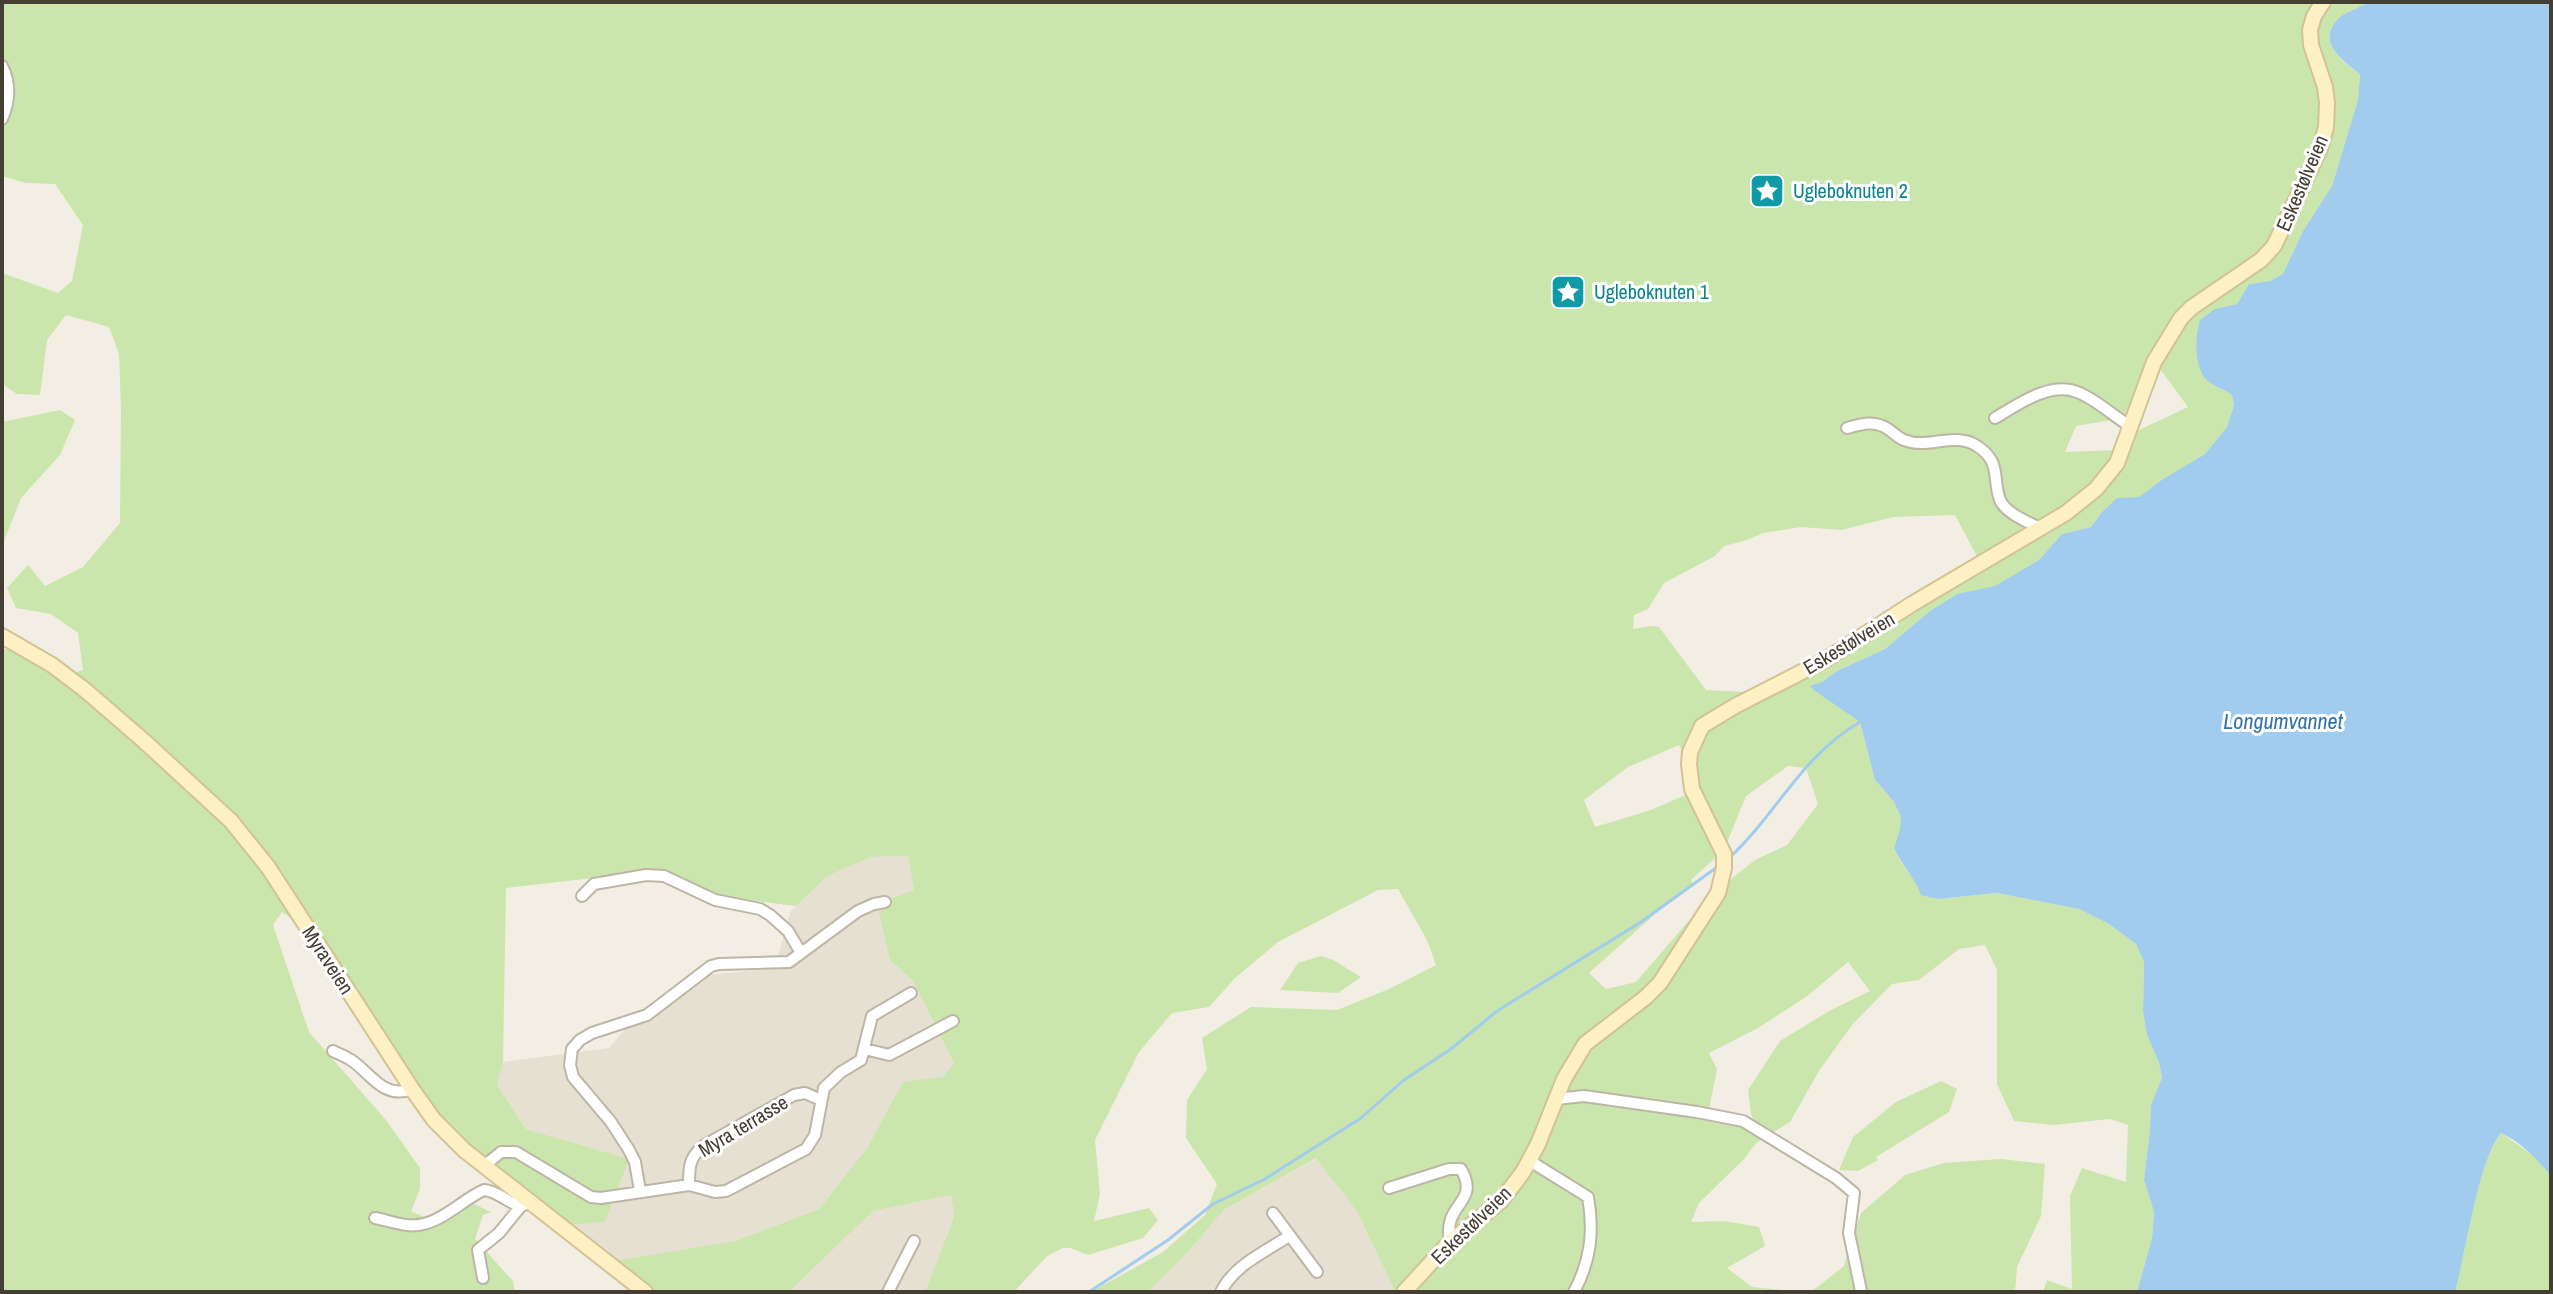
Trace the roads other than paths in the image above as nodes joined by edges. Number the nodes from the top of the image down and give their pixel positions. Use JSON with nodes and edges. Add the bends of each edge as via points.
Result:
{"nodes":[{"id":1,"x":2323,"y":2,"type":"edge"},
{"id":2,"x":2,"y":66,"type":"edge"},
{"id":3,"x":2,"y":119,"type":"edge"},
{"id":4,"x":1995,"y":418,"type":"dead end"},
{"id":5,"x":2130,"y":426,"type":"junction"},
{"id":6,"x":1847,"y":428,"type":"dead end"},
{"id":7,"x":2041,"y":529,"type":"junction"},
{"id":8,"x":2,"y":636,"type":"edge"},
{"id":9,"x":582,"y":896,"type":"dead end"},
{"id":10,"x":885,"y":902,"type":"dead end"},
{"id":11,"x":801,"y":953,"type":"junction"},
{"id":12,"x":911,"y":993,"type":"dead end"},
{"id":13,"x":953,"y":1021,"type":"dead end"},
{"id":14,"x":865,"y":1049,"type":"junction"},
{"id":15,"x":333,"y":1051,"type":"dead end"},
{"id":16,"x":412,"y":1089,"type":"junction"},
{"id":17,"x":1556,"y":1099,"type":"junction"},
{"id":18,"x":821,"y":1100,"type":"junction"},
{"id":19,"x":1530,"y":1161,"type":"junction"},
{"id":20,"x":484,"y":1166,"type":"junction"},
{"id":21,"x":689,"y":1185,"type":"junction"},
{"id":22,"x":1389,"y":1188,"type":"dead end"},
{"id":23,"x":640,"y":1191,"type":"junction"},
{"id":24,"x":526,"y":1205,"type":"junction"},
{"id":25,"x":1273,"y":1213,"type":"dead end"},
{"id":26,"x":375,"y":1218,"type":"dead end"},
{"id":27,"x":1289,"y":1236,"type":"junction"},
{"id":28,"x":914,"y":1241,"type":"dead end"},
{"id":29,"x":1450,"y":1242,"type":"junction"},
{"id":30,"x":1317,"y":1272,"type":"dead end"},
{"id":31,"x":483,"y":1278,"type":"dead end"},
{"id":32,"x":1861,"y":1291,"type":"edge"},
{"id":33,"x":645,"y":1292,"type":"edge"},
{"id":34,"x":888,"y":1292,"type":"edge"},
{"id":35,"x":1221,"y":1292,"type":"edge"},
{"id":36,"x":1404,"y":1292,"type":"edge"},
{"id":37,"x":1574,"y":1292,"type":"edge"}],
"edges":[{"from":1,"to":5,"type":"main road","name":"Eskestølveien","via":[[2310,30],[2327,116],[2311,171],[2274,246],[2181,318],[2154,362]]},
{"from":2,"to":3,"type":"street","via":[[9,97]]},
{"from":4,"to":5,"type":"street","via":[[2059,389],[2079,392]]},
{"from":5,"to":7,"type":"main road","name":"Eskestølveien","via":[[2113,471]]},
{"from":6,"to":7,"type":"street","via":[[1868,422],[1903,440],[1964,439],[1980,447],[1996,467],[2001,502]]},
{"from":7,"to":17,"type":"main road","name":"Eskestølveien","via":[[1825,660],[1702,726],[1690,752],[1690,777],[1724,861],[1718,893],[1660,983],[1585,1044]]},
{"from":8,"to":16,"type":"main road","name":"Myraveien","via":[[85,690],[238,830],[268,867]]},
{"from":9,"to":11,"type":"street","via":[[594,884],[664,876],[715,900],[760,909],[779,921]]},
{"from":10,"to":11,"type":"street","via":[[858,911]]},
{"from":11,"to":23,"type":"street","via":[[778,964],[711,966],[647,1015],[592,1033],[572,1049],[573,1077],[629,1150]]},
{"from":12,"to":14,"type":"street","name":"Myra terrasse","via":[[872,1016]]},
{"from":13,"to":14,"type":"street","via":[[889,1055]]},
{"from":14,"to":18,"type":"street","name":"Myra terrasse","via":[[861,1060],[824,1088]]},
{"from":15,"to":16,"type":"street","via":[[389,1091]]},
{"from":16,"to":20,"type":"main road","name":"Myraveien","via":[[441,1127]]},
{"from":17,"to":19,"type":"main road","name":"Eskestølveien"},
{"from":17,"to":32,"type":"street","via":[[1584,1096],[1743,1121],[1836,1178],[1854,1193],[1849,1233]]},
{"from":18,"to":21,"type":"street","name":"Myra terrasse","via":[[794,1095],[703,1146],[689,1164]]},
{"from":18,"to":21,"type":"street","name":"Myra terrasse","via":[[815,1135],[806,1149],[726,1191]]},
{"from":19,"to":29,"type":"main road","name":"Eskestølveien","via":[[1501,1201]]},
{"from":19,"to":37,"type":"street","via":[[1588,1197],[1591,1246]]},
{"from":20,"to":23,"type":"street","name":"Myra terrasse","via":[[501,1152],[516,1152],[591,1197]]},
{"from":20,"to":24,"type":"main road","name":"Myraveien"},
{"from":21,"to":23,"type":"street","name":"Myra terrasse"},
{"from":22,"to":29,"type":"street","via":[[1461,1169],[1468,1181],[1467,1194],[1449,1218]]},
{"from":24,"to":26,"type":"street","via":[[484,1190],[425,1224]]},
{"from":24,"to":31,"type":"street","via":[[478,1250]]},
{"from":24,"to":33,"type":"main road","name":"Myraveien"},
{"from":25,"to":27,"type":"street"},
{"from":27,"to":30,"type":"street"},
{"from":27,"to":35,"type":"street","via":[[1243,1266]]},
{"from":28,"to":34,"type":"street"},
{"from":29,"to":36,"type":"main road","name":"Eskestølveien"}]}
